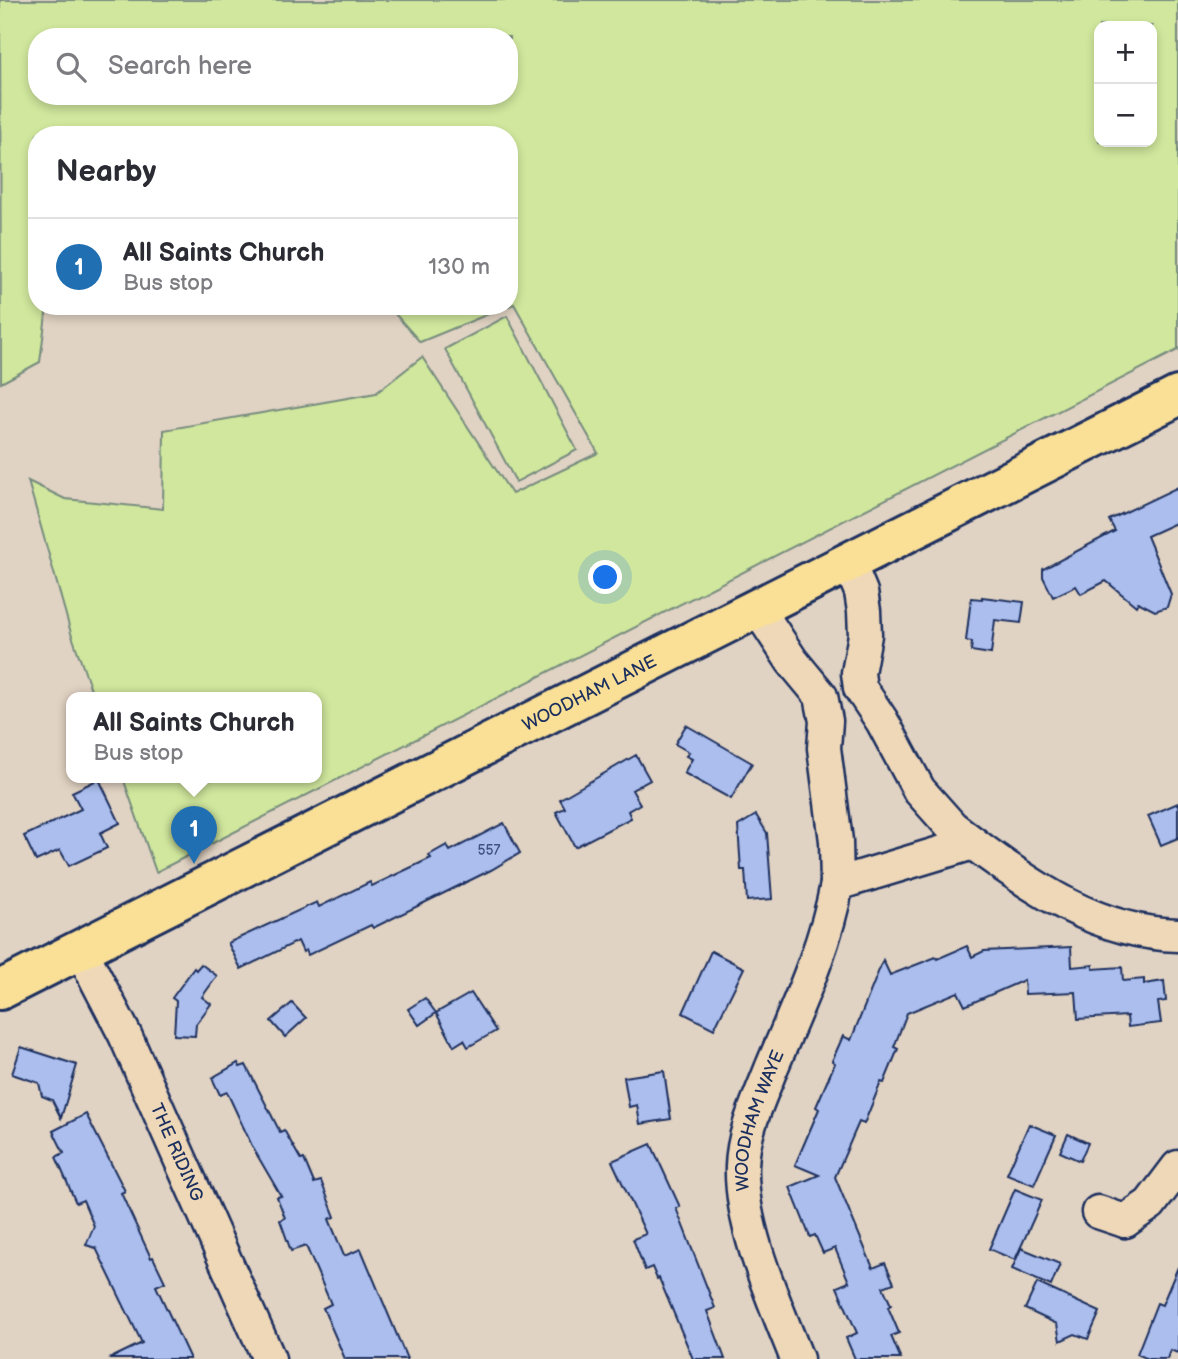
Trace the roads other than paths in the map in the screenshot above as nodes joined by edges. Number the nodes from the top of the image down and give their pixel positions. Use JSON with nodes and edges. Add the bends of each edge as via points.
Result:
{"nodes":[{"id":1,"x":1178,"y":396,"type":"edge"},
{"id":2,"x":849,"y":563,"type":"junction"},
{"id":3,"x":758,"y":609,"type":"junction"},
{"id":4,"x":859,"y":681,"type":"junction"},
{"id":5,"x":821,"y":696,"type":"junction"},
{"id":6,"x":974,"y":843,"type":"junction"},
{"id":7,"x":837,"y":884,"type":"junction"},
{"id":8,"x":1178,"y":935,"type":"edge"},
{"id":9,"x":80,"y":950,"type":"junction"},
{"id":10,"x":0,"y":990,"type":"edge"},
{"id":11,"x":1178,"y":1167,"type":"edge"},
{"id":12,"x":1115,"y":1227,"type":"dead end"},
{"id":13,"x":269,"y":1359,"type":"edge"},
{"id":14,"x":797,"y":1359,"type":"edge"}],
"edges":[{"from":1,"to":2,"type":"main road","name":"WOODHAM LANE"},
{"from":2,"to":3,"type":"main road","name":"WOODHAM LANE"},
{"from":2,"to":4,"type":"street","via":[[864,611]]},
{"from":3,"to":5,"type":"street"},
{"from":3,"to":9,"type":"main road","name":"WOODHAM LANE"},
{"from":4,"to":5,"type":"street"},
{"from":4,"to":6,"type":"street","via":[[919,790],[952,827]]},
{"from":5,"to":7,"type":"street","name":"WOODHAM WAYE"},
{"from":6,"to":7,"type":"street"},
{"from":6,"to":8,"type":"street","via":[[1050,897],[1080,911],[1134,931]]},
{"from":7,"to":14,"type":"street","name":"WOODHAM WAYE","via":[[830,920],[752,1117],[741,1163],[750,1227]]},
{"from":9,"to":10,"type":"main road","name":"WOODHAM LANE"},
{"from":9,"to":13,"type":"street","name":"THE RIDING","via":[[125,1035]]},
{"from":11,"to":12,"type":"street","via":[[1150,1204]]}]}
